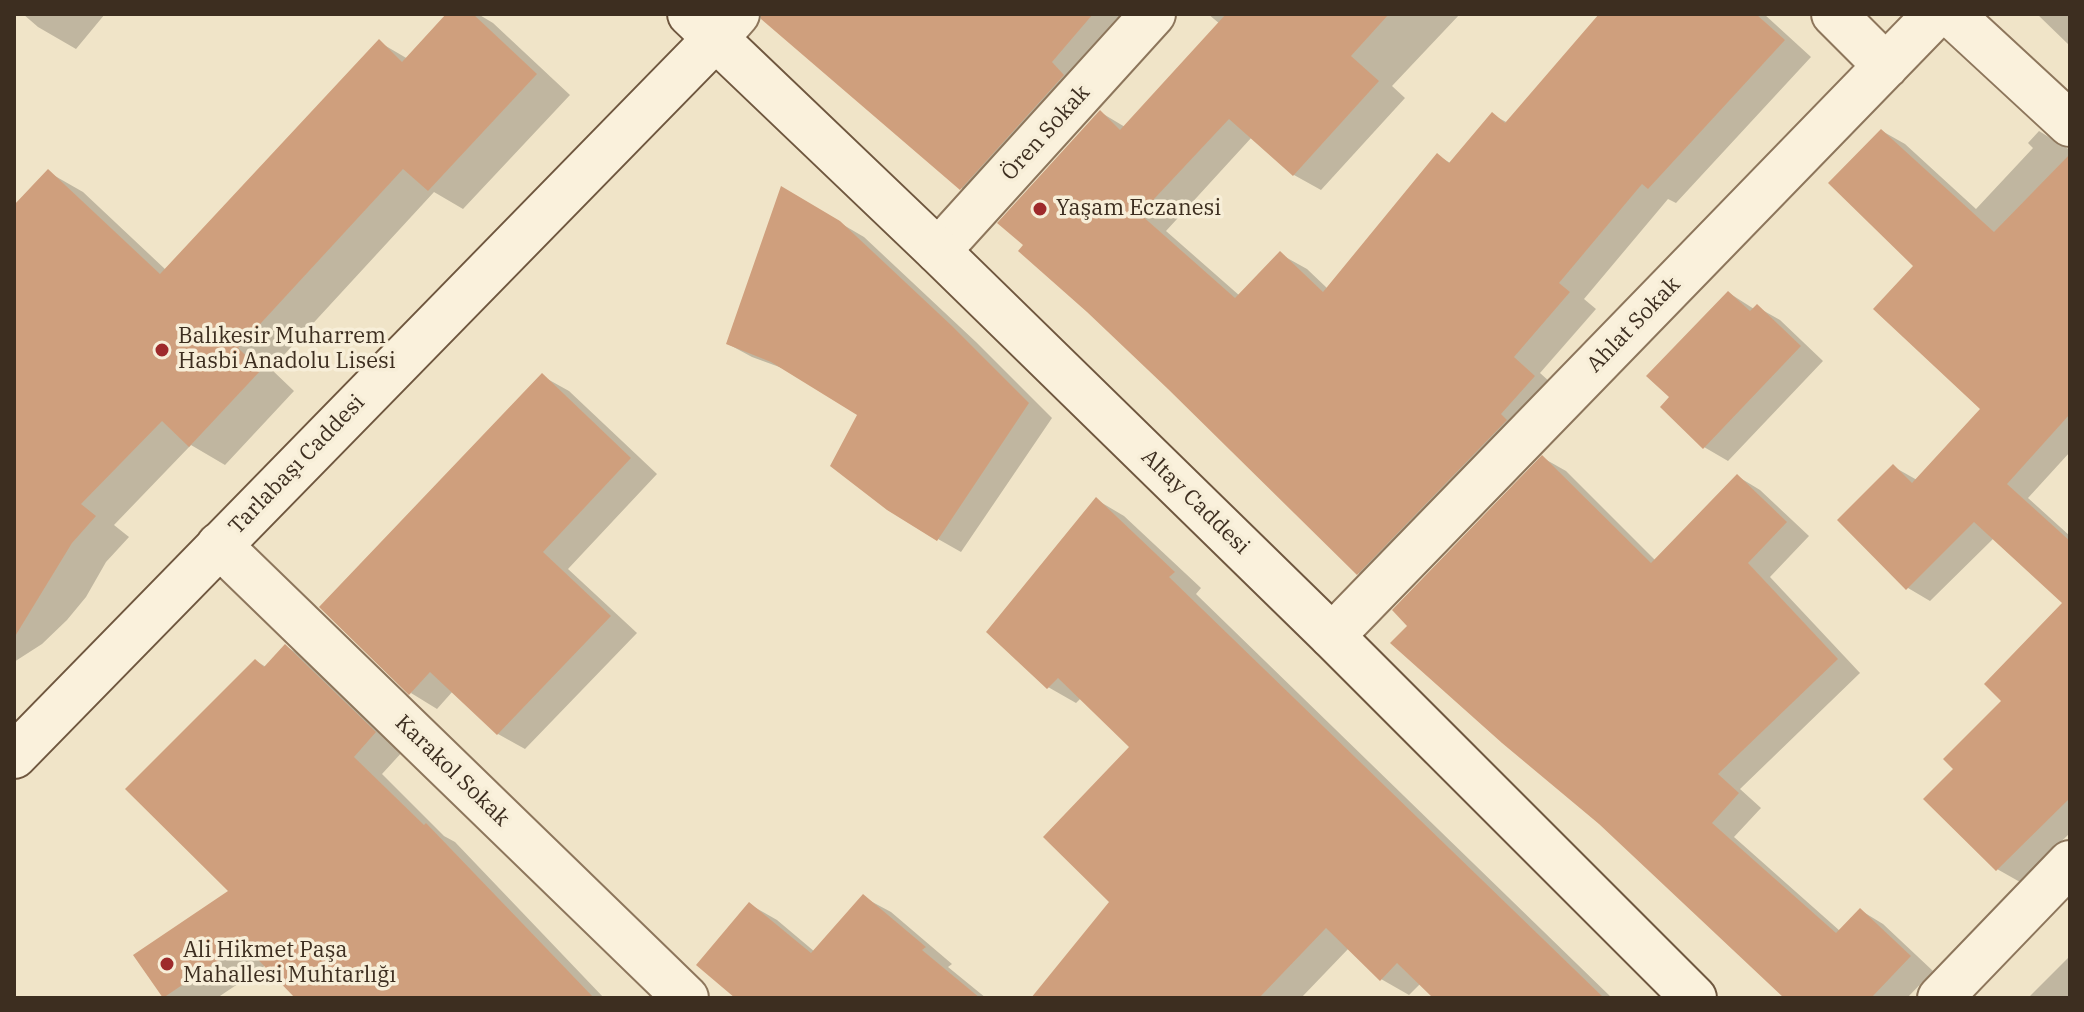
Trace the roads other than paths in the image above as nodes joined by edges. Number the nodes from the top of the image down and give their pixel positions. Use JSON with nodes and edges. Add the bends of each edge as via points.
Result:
{"nodes":[{"id":1,"x":1153,"y":14,"type":"edge"},
{"id":2,"x":1834,"y":14,"type":"edge"},
{"id":3,"x":1936,"y":14,"type":"edge"},
{"id":4,"x":1951,"y":14,"type":"edge"},
{"id":5,"x":714,"y":22,"type":"edge"},
{"id":6,"x":1886,"y":66,"type":"junction"},
{"id":7,"x":2070,"y":124,"type":"edge"},
{"id":8,"x":938,"y":251,"type":"junction"},
{"id":9,"x":219,"y":545,"type":"junction"},
{"id":10,"x":1332,"y":636,"type":"junction"},
{"id":11,"x":14,"y":756,"type":"edge"},
{"id":12,"x":2070,"y":863,"type":"edge"},
{"id":13,"x":686,"y":998,"type":"edge"},
{"id":14,"x":1694,"y":998,"type":"edge"},
{"id":15,"x":1940,"y":998,"type":"edge"}],
"edges":[{"from":1,"to":8,"type":"main road","name":"Ören Sokak"},
{"from":2,"to":6,"type":"main road"},
{"from":3,"to":6,"type":"main road","name":"Ahlat Sokak"},
{"from":4,"to":7,"type":"main road"},
{"from":5,"to":8,"type":"main road","name":"Altay Caddesi"},
{"from":5,"to":9,"type":"main road","name":"Tarlabaşı Caddesi"},
{"from":6,"to":10,"type":"main road","name":"Ahlat Sokak"},
{"from":8,"to":10,"type":"main road","name":"Altay Caddesi"},
{"from":9,"to":11,"type":"main road","name":"Tarlabaşı Caddesi"},
{"from":9,"to":13,"type":"main road","name":"Karakol Sokak"},
{"from":10,"to":14,"type":"main road","name":"Altay Caddesi"},
{"from":12,"to":15,"type":"main road"}]}
